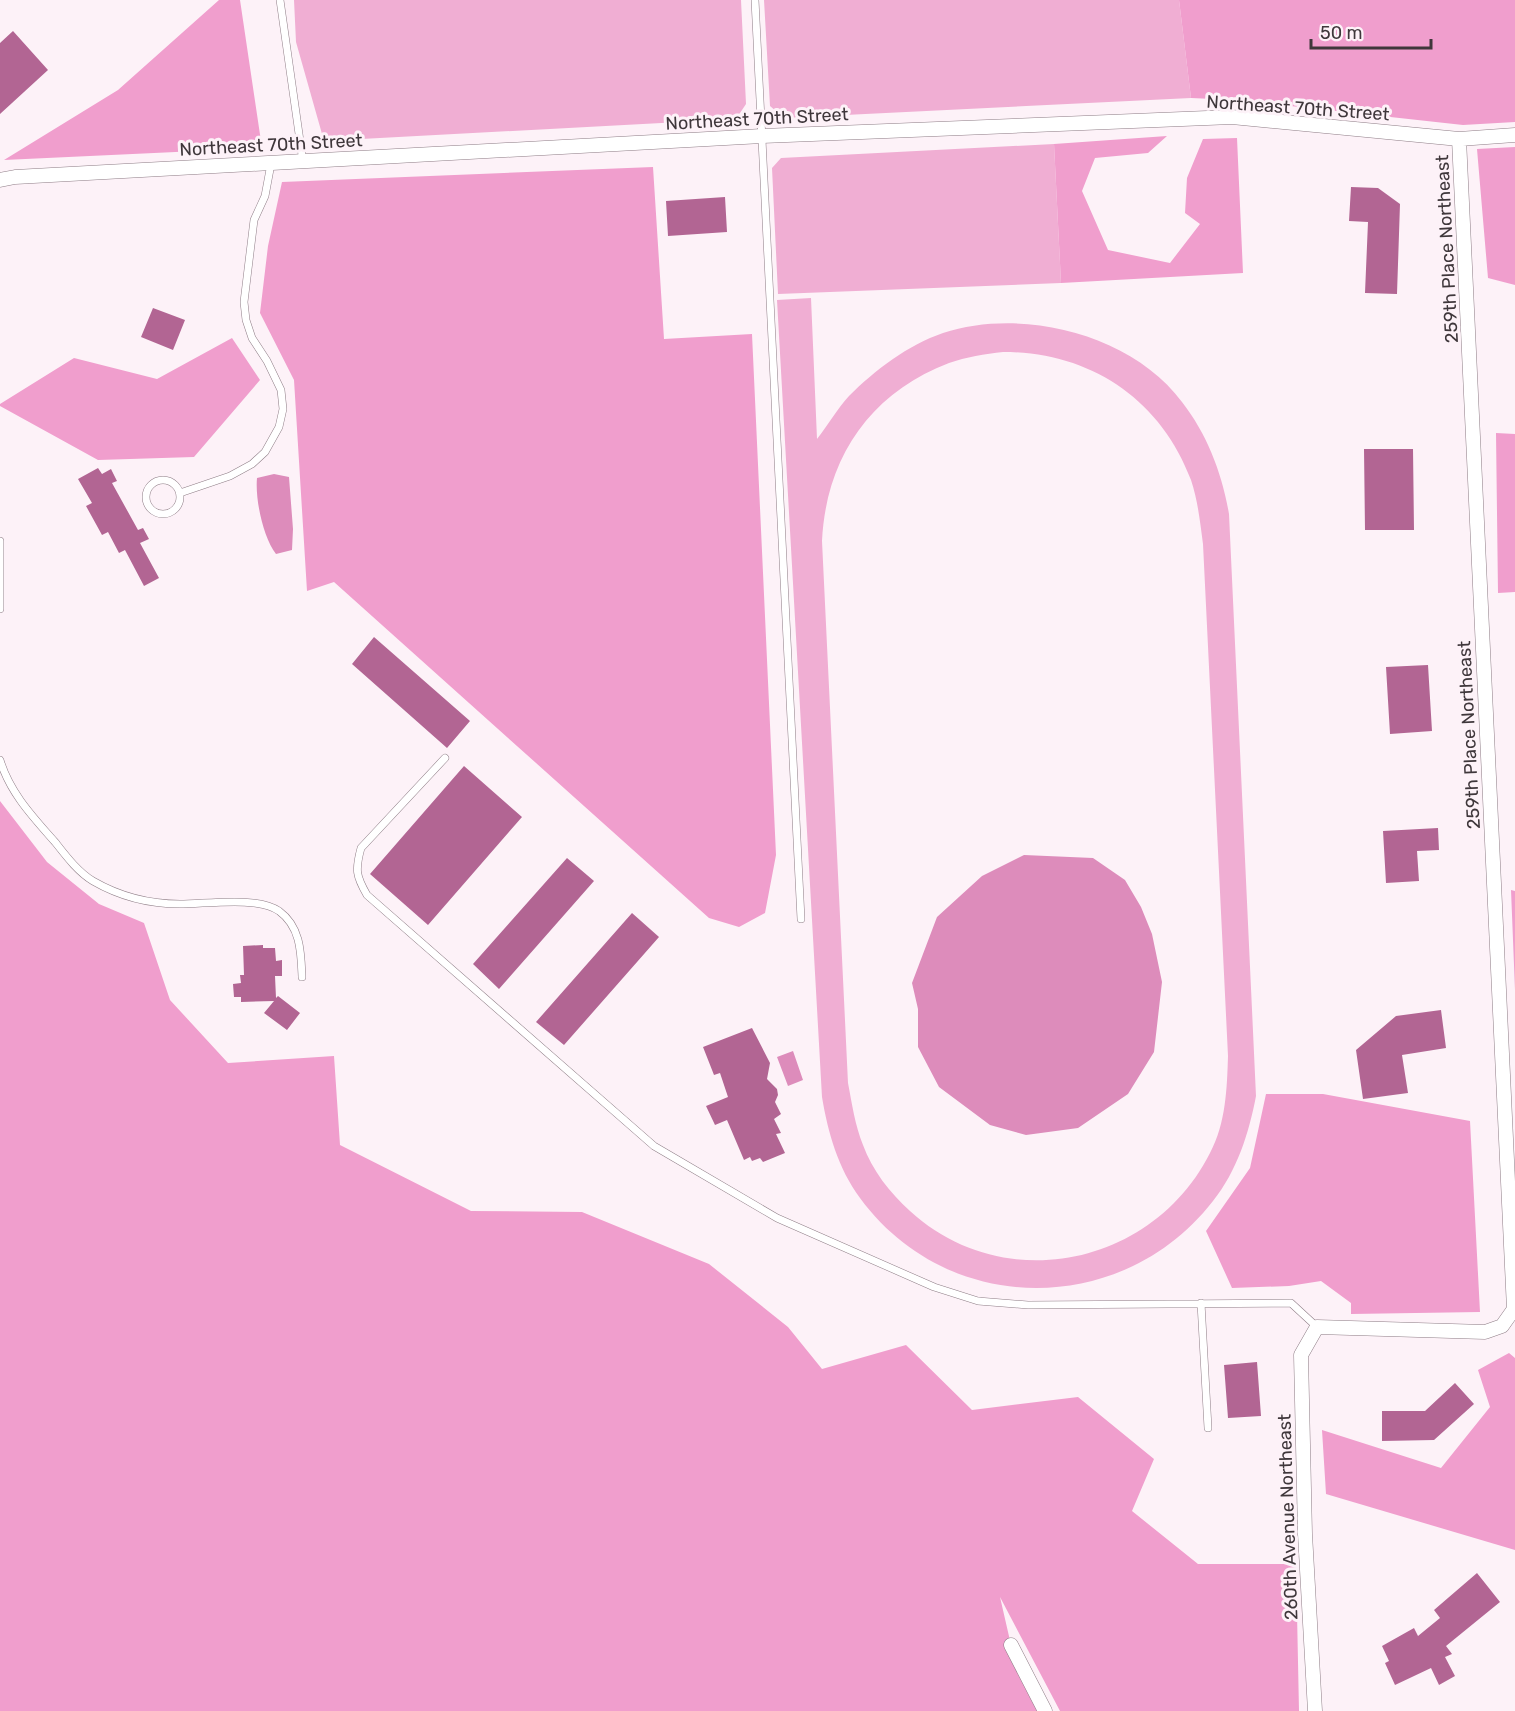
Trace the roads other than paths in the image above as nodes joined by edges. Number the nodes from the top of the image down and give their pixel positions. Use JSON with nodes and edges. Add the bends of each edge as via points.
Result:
{"nodes":[{"id":1,"x":280,"y":0,"type":"edge"},
{"id":2,"x":755,"y":0,"type":"edge"},
{"id":3,"x":1515,"y":135,"type":"edge"},
{"id":4,"x":762,"y":136,"type":"junction"},
{"id":5,"x":1460,"y":139,"type":"junction"},
{"id":6,"x":303,"y":162,"type":"junction"},
{"id":7,"x":271,"y":164,"type":"junction"},
{"id":8,"x":0,"y":180,"type":"edge"},
{"id":9,"x":180,"y":493,"type":"junction"},
{"id":10,"x":0,"y":541,"type":"edge"},
{"id":11,"x":0,"y":609,"type":"edge"},
{"id":12,"x":445,"y":758,"type":"dead end"},
{"id":13,"x":0,"y":760,"type":"edge"},
{"id":14,"x":801,"y":919,"type":"dead end"},
{"id":15,"x":302,"y":977,"type":"dead end"},
{"id":16,"x":1201,"y":1303,"type":"junction"},
{"id":17,"x":1317,"y":1327,"type":"junction"},
{"id":18,"x":1208,"y":1428,"type":"dead end"},
{"id":19,"x":1011,"y":1645,"type":"dead end"},
{"id":20,"x":1045,"y":1711,"type":"edge"},
{"id":21,"x":1315,"y":1711,"type":"edge"}],
"edges":[{"from":1,"to":6,"type":"lane"},
{"from":2,"to":4,"type":"lane"},
{"from":3,"to":5,"type":"street","name":"Northeast 70th Street"},
{"from":4,"to":5,"type":"street","name":"Northeast 70th Street","via":[[1232,117]]},
{"from":4,"to":6,"type":"street","name":"Northeast 70th Street"},
{"from":4,"to":14,"type":"lane"},
{"from":5,"to":17,"type":"street","name":"259th Place Northeast","via":[[1514,1309],[1502,1326],[1485,1332]]},
{"from":6,"to":7,"type":"street","name":"Northeast 70th Street"},
{"from":7,"to":8,"type":"street","name":"Northeast 70th Street"},
{"from":7,"to":9,"type":"lane","via":[[265,196],[254,220],[244,302],[252,338],[281,390],[283,409],[279,427],[265,452],[252,464]]},
{"from":9,"to":9,"type":"lane","via":[[172,482],[159,480],[148,489],[146,502],[154,513],[168,514],[178,506]]},
{"from":10,"to":11,"type":"lane"},
{"from":12,"to":16,"type":"lane","via":[[361,848],[356,866],[363,888],[654,1146],[777,1218],[934,1287],[978,1301],[1029,1305]]},
{"from":13,"to":15,"type":"lane","via":[[21,802],[74,866],[92,880],[141,900],[177,904],[252,903],[277,910],[290,921],[296,933]]},
{"from":16,"to":17,"type":"lane","via":[[1291,1303]]},
{"from":16,"to":18,"type":"lane"},
{"from":17,"to":21,"type":"street","name":"260th Avenue Northeast","via":[[1301,1355],[1305,1534]]},
{"from":19,"to":20,"type":"street"}]}
